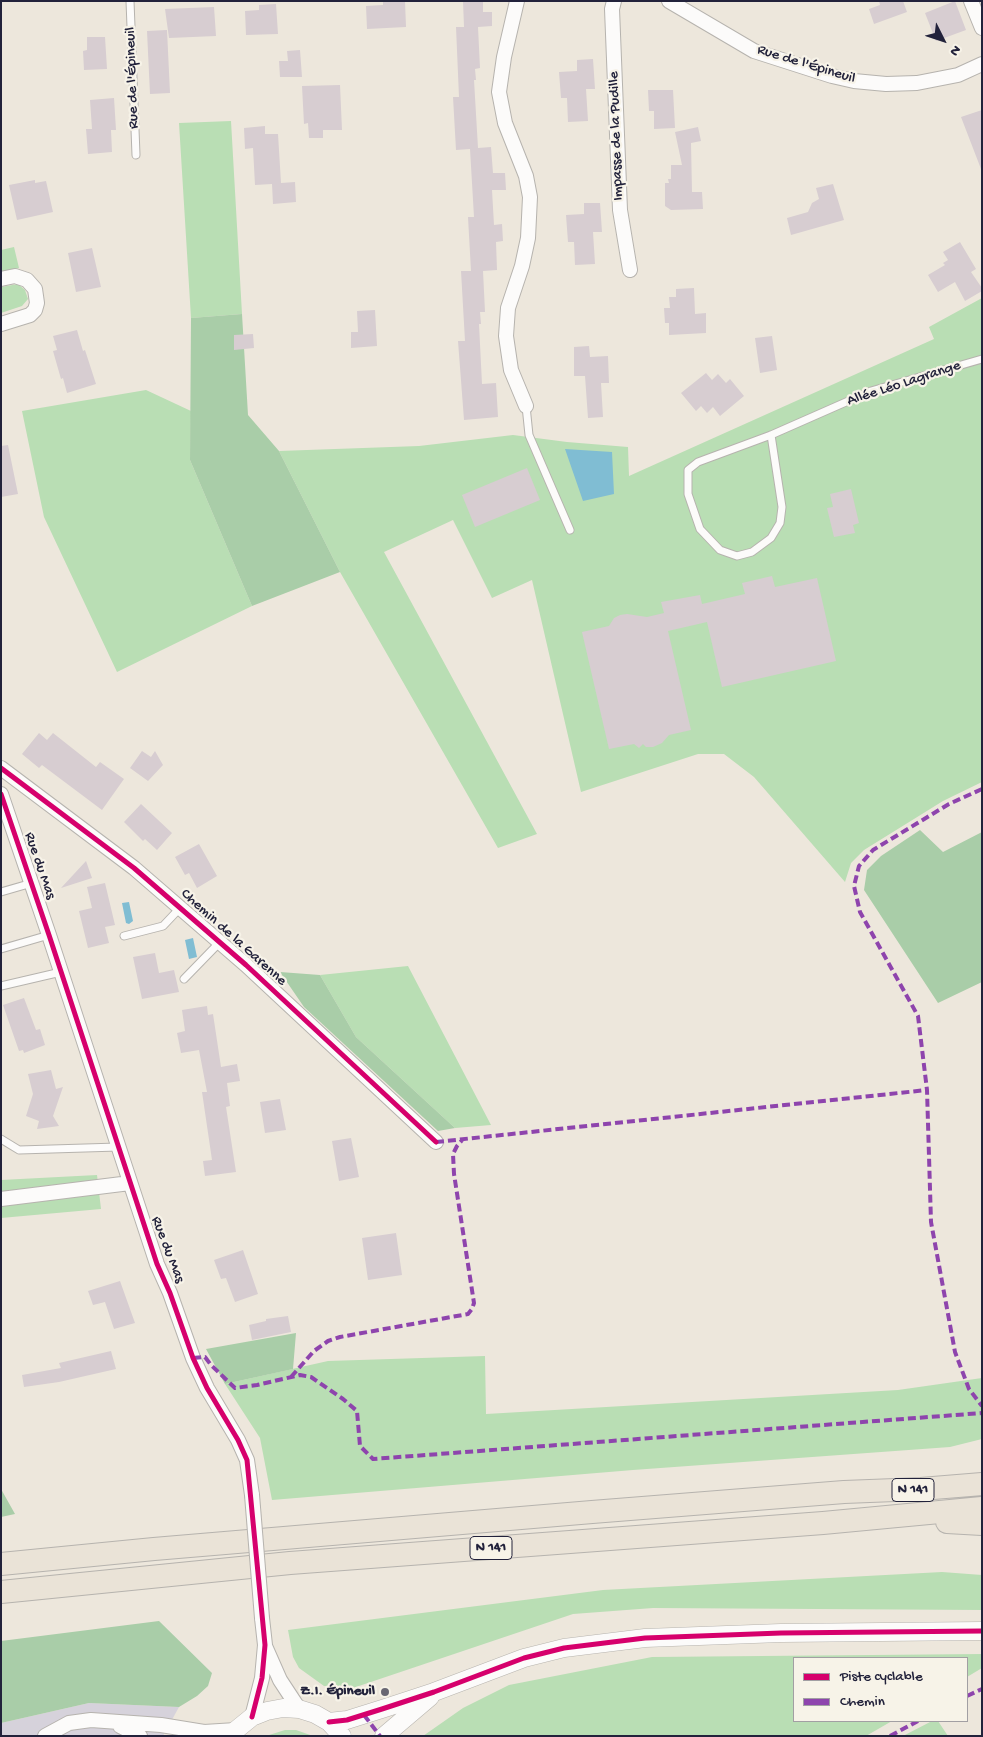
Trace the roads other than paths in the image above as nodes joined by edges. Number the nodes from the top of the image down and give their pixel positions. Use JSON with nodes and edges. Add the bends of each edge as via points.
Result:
{"nodes":[{"id":1,"x":130,"y":1,"type":"edge"},
{"id":2,"x":517,"y":1,"type":"edge"},
{"id":3,"x":614,"y":1,"type":"edge"},
{"id":4,"x":669,"y":1,"type":"edge"},
{"id":5,"x":970,"y":1,"type":"edge"},
{"id":6,"x":982,"y":28,"type":"edge"},
{"id":7,"x":982,"y":64,"type":"edge"},
{"id":8,"x":136,"y":155,"type":"dead end"},
{"id":9,"x":630,"y":270,"type":"dead end"},
{"id":10,"x":1,"y":279,"type":"edge"},
{"id":11,"x":1,"y":324,"type":"edge"},
{"id":12,"x":982,"y":359,"type":"edge"},
{"id":13,"x":526,"y":406,"type":"joint"},
{"id":14,"x":771,"y":435,"type":"junction"},
{"id":15,"x":570,"y":530,"type":"dead end"},
{"id":16,"x":1,"y":768,"type":"edge"},
{"id":17,"x":1,"y":794,"type":"edge"},
{"id":18,"x":32,"y":883,"type":"junction"},
{"id":19,"x":1,"y":892,"type":"edge"},
{"id":20,"x":180,"y":908,"type":"junction"},
{"id":21,"x":50,"y":935,"type":"junction"},
{"id":22,"x":124,"y":936,"type":"dead end"},
{"id":23,"x":220,"y":942,"type":"junction"},
{"id":24,"x":1,"y":949,"type":"edge"},
{"id":25,"x":61,"y":972,"type":"junction"},
{"id":26,"x":184,"y":978,"type":"dead end"},
{"id":27,"x":1,"y":986,"type":"edge"},
{"id":28,"x":1,"y":1139,"type":"edge"},
{"id":29,"x":436,"y":1142,"type":"dead end"},
{"id":30,"x":118,"y":1146,"type":"junction"},
{"id":31,"x":130,"y":1183,"type":"junction"},
{"id":32,"x":1,"y":1199,"type":"edge"},
{"id":33,"x":982,"y":1471,"type":"edge"},
{"id":34,"x":982,"y":1484,"type":"edge"},
{"id":35,"x":844,"y":1492,"type":"junction"},
{"id":36,"x":982,"y":1508,"type":"edge"},
{"id":37,"x":912,"y":1515,"type":"junction"},
{"id":38,"x":982,"y":1524,"type":"edge"},
{"id":39,"x":1,"y":1564,"type":"edge"},
{"id":40,"x":1,"y":1592,"type":"edge"},
{"id":41,"x":982,"y":1631,"type":"edge"},
{"id":42,"x":265,"y":1645,"type":"junction"},
{"id":43,"x":434,"y":1692,"type":"junction"},
{"id":44,"x":299,"y":1709,"type":"junction"},
{"id":45,"x":252,"y":1717,"type":"junction"},
{"id":46,"x":329,"y":1722,"type":"junction"},
{"id":47,"x":113,"y":1723,"type":"junction"},
{"id":48,"x":234,"y":1733,"type":"edge"},
{"id":49,"x":45,"y":1736,"type":"edge"},
{"id":50,"x":140,"y":1736,"type":"edge"},
{"id":51,"x":342,"y":1736,"type":"edge"},
{"id":52,"x":384,"y":1736,"type":"edge"}],
"edges":[{"from":1,"to":8,"type":"lane","name":"Rue de l'Épineuil"},
{"from":2,"to":13,"type":"street","via":[[499,92],[505,123],[526,176],[530,197],[528,238],[508,308],[506,336],[511,370]]},
{"from":3,"to":9,"type":"street","name":"Impasse de la Pudille","via":[[620,210]]},
{"from":4,"to":7,"type":"street","name":"Rue de l'Épineuil","via":[[754,51],[854,81],[917,83],[958,75]]},
{"from":5,"to":6,"type":"street"},
{"from":10,"to":11,"type":"street","via":[[16,276],[27,280],[34,289],[37,303],[30,315]]},
{"from":12,"to":14,"type":"lane","name":"Allée Léo Lagrange","via":[[871,391]]},
{"from":13,"to":15,"type":"lane","via":[[529,435]]},
{"from":14,"to":14,"type":"lane","name":"Allée Léo Lagrange","via":[[698,462],[688,470],[688,494],[700,529],[720,550],[736,556],[752,552],[771,538],[780,523],[782,507]]},
{"from":16,"to":20,"type":"street","name":"Chemin de la Garenne","via":[[134,868]]},
{"from":17,"to":18,"type":"street","name":"Rue du Mas"},
{"from":18,"to":19,"type":"lane"},
{"from":18,"to":21,"type":"street","name":"Rue du Mas"},
{"from":20,"to":22,"type":"lane","via":[[163,926]]},
{"from":20,"to":23,"type":"street","name":"Chemin de la Garenne"},
{"from":21,"to":24,"type":"lane"},
{"from":21,"to":25,"type":"street","name":"Rue du Mas"},
{"from":23,"to":26,"type":"lane"},
{"from":23,"to":29,"type":"street","name":"Chemin de la Garenne"},
{"from":25,"to":27,"type":"lane"},
{"from":25,"to":30,"type":"street","name":"Rue du Mas"},
{"from":28,"to":30,"type":"lane","via":[[19,1150]]},
{"from":30,"to":31,"type":"street","name":"Rue du Mas"},
{"from":31,"to":32,"type":"street"},
{"from":31,"to":42,"type":"street","name":"Rue du Mas","bridge":true,"via":[[194,1358],[247,1460]]},
{"from":33,"to":35,"type":"highway"},
{"from":34,"to":35,"type":"highway","number":"N 141"},
{"from":35,"to":39,"type":"highway","number":"N 141"},
{"from":36,"to":37,"type":"highway","number":"N 141"},
{"from":37,"to":38,"type":"highway","via":[[953,1524]]},
{"from":37,"to":40,"type":"highway","number":"N 141","via":[[290,1563]]},
{"from":41,"to":43,"type":"street","via":[[781,1633],[599,1643],[524,1658]]},
{"from":42,"to":44,"type":"street","name":"Rue du Mas","via":[[280,1680]]},
{"from":42,"to":45,"type":"street","name":"Rue du Mas","via":[[262,1678]]},
{"from":43,"to":46,"type":"street","via":[[347,1720]]},
{"from":43,"to":52,"type":"street"},
{"from":44,"to":45,"type":"street","via":[[283,1708]]},
{"from":44,"to":46,"type":"street"},
{"from":45,"to":48,"type":"street"},
{"from":46,"to":51,"type":"street"},
{"from":47,"to":48,"type":"street"},
{"from":47,"to":49,"type":"street","via":[[91,1720],[69,1723]]},
{"from":47,"to":50,"type":"street"}]}
